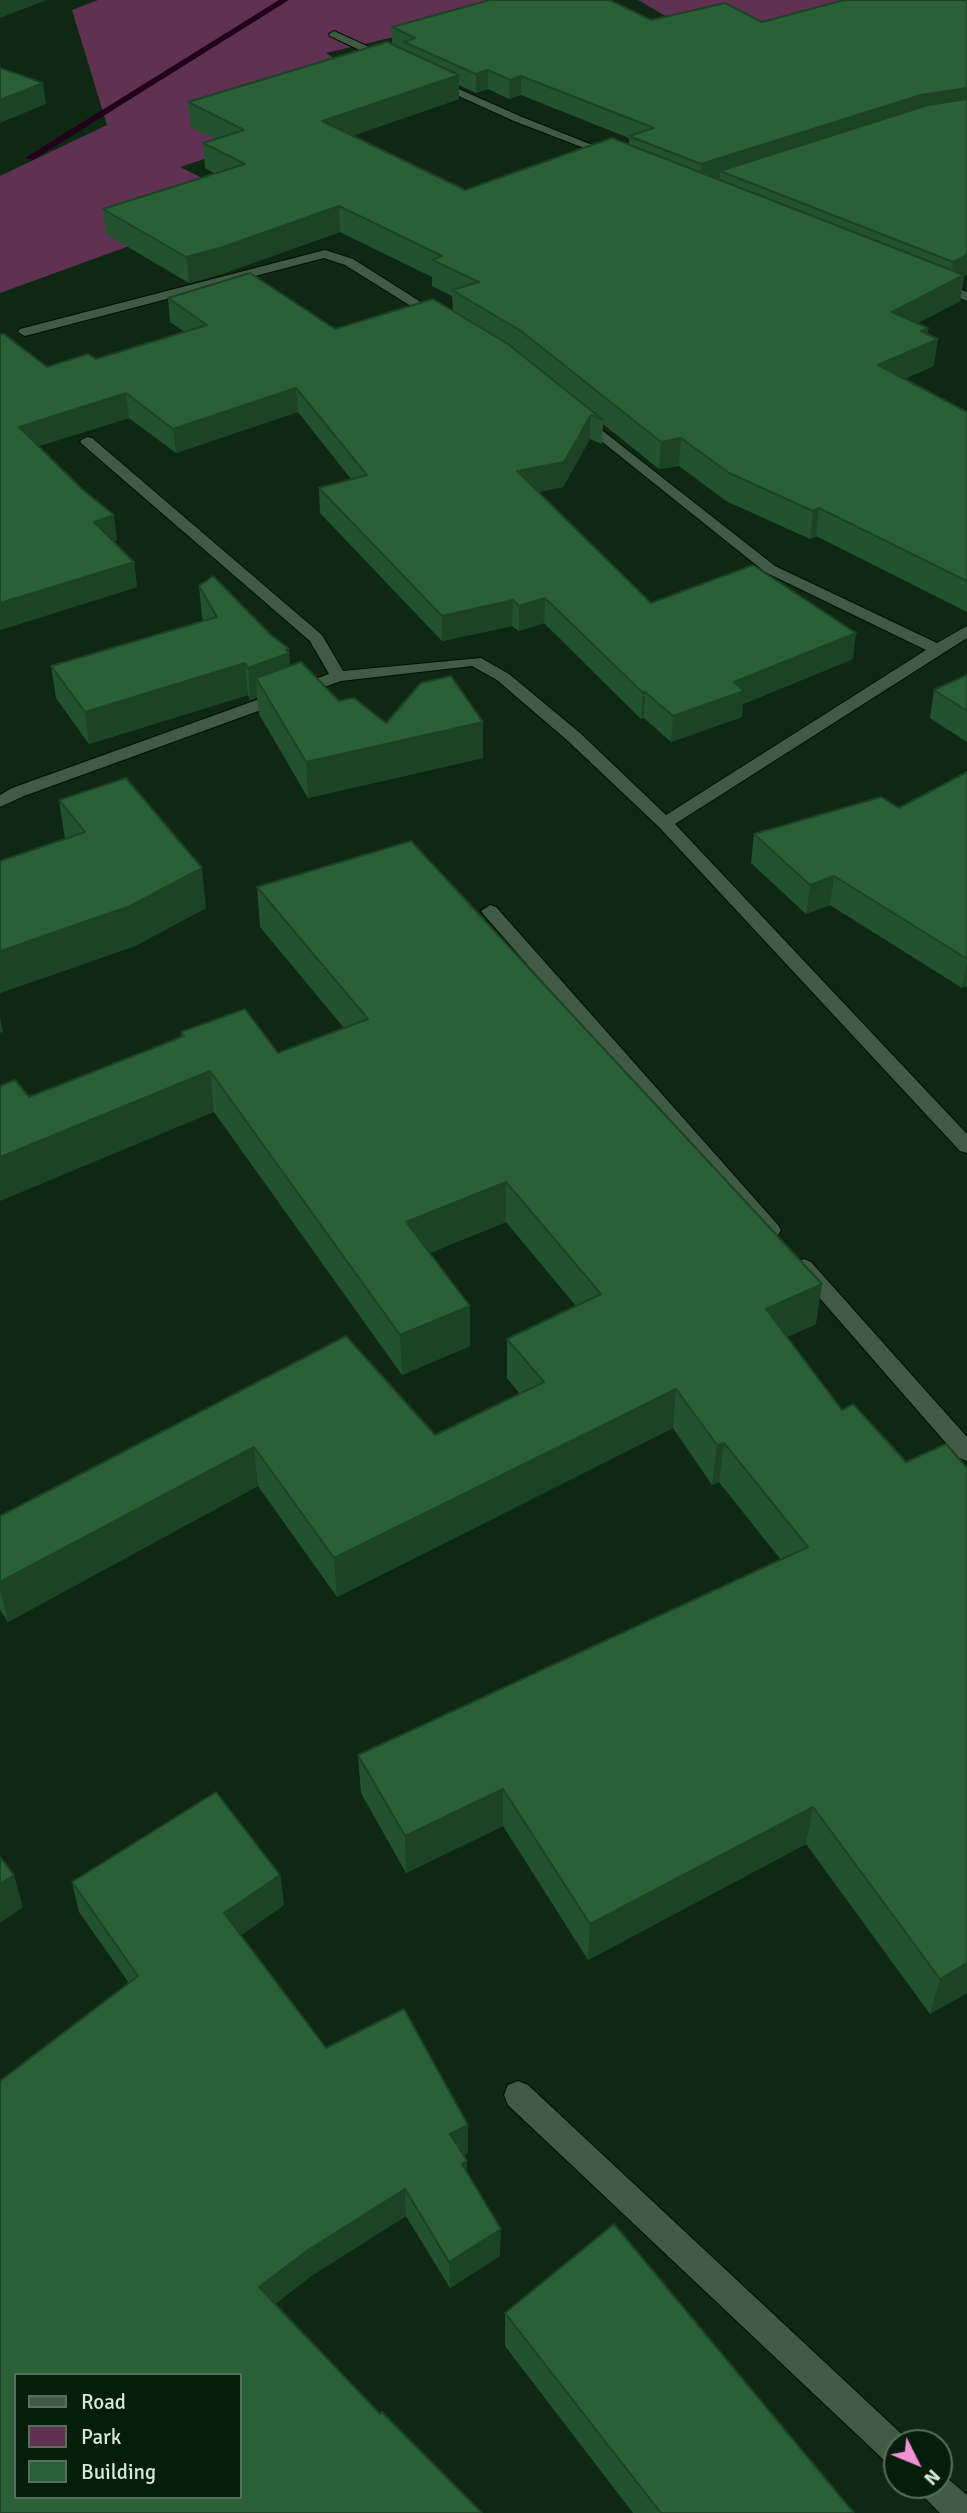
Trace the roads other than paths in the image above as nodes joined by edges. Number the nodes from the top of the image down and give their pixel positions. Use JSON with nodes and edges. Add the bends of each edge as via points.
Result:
{"nodes":[{"id":1,"x":334,"y":34,"type":"dead end"},
{"id":2,"x":397,"y":63,"type":"edge"},
{"id":3,"x":421,"y":75,"type":"edge"},
{"id":4,"x":628,"y":162,"type":"edge"},
{"id":5,"x":916,"y":276,"type":"edge"},
{"id":6,"x":967,"y":297,"type":"edge"},
{"id":7,"x":455,"y":327,"type":"edge"},
{"id":8,"x":25,"y":332,"type":"dead end"},
{"id":9,"x":567,"y":406,"type":"edge"},
{"id":10,"x":87,"y":441,"type":"dead end"},
{"id":11,"x":967,"y":631,"type":"edge"},
{"id":12,"x":937,"y":649,"type":"junction"},
{"id":13,"x":338,"y":676,"type":"junction"},
{"id":14,"x":0,"y":802,"type":"edge"},
{"id":15,"x":665,"y":823,"type":"junction"},
{"id":16,"x":490,"y":911,"type":"dead end"},
{"id":17,"x":967,"y":1146,"type":"edge"},
{"id":18,"x":967,"y":1452,"type":"edge"},
{"id":19,"x":518,"y":2095,"type":"dead end"},
{"id":20,"x":883,"y":2438,"type":"edge"},
{"id":21,"x":948,"y":2499,"type":"edge"},
{"id":22,"x":963,"y":2513,"type":"edge"}],
"edges":[{"from":1,"to":2,"type":"street"},
{"from":3,"to":4,"type":"street"},
{"from":5,"to":6,"type":"street"},
{"from":7,"to":8,"type":"street","via":[[349,262],[325,254]]},
{"from":9,"to":12,"type":"street","via":[[770,569]]},
{"from":10,"to":13,"type":"street","via":[[316,638]]},
{"from":11,"to":12,"type":"street"},
{"from":12,"to":15,"type":"street"},
{"from":13,"to":14,"type":"street"},
{"from":13,"to":15,"type":"street","via":[[475,661],[513,685],[574,737]]},
{"from":15,"to":17,"type":"street"},
{"from":16,"to":18,"type":"street"},
{"from":19,"to":20,"type":"street"},
{"from":21,"to":22,"type":"street"}]}
